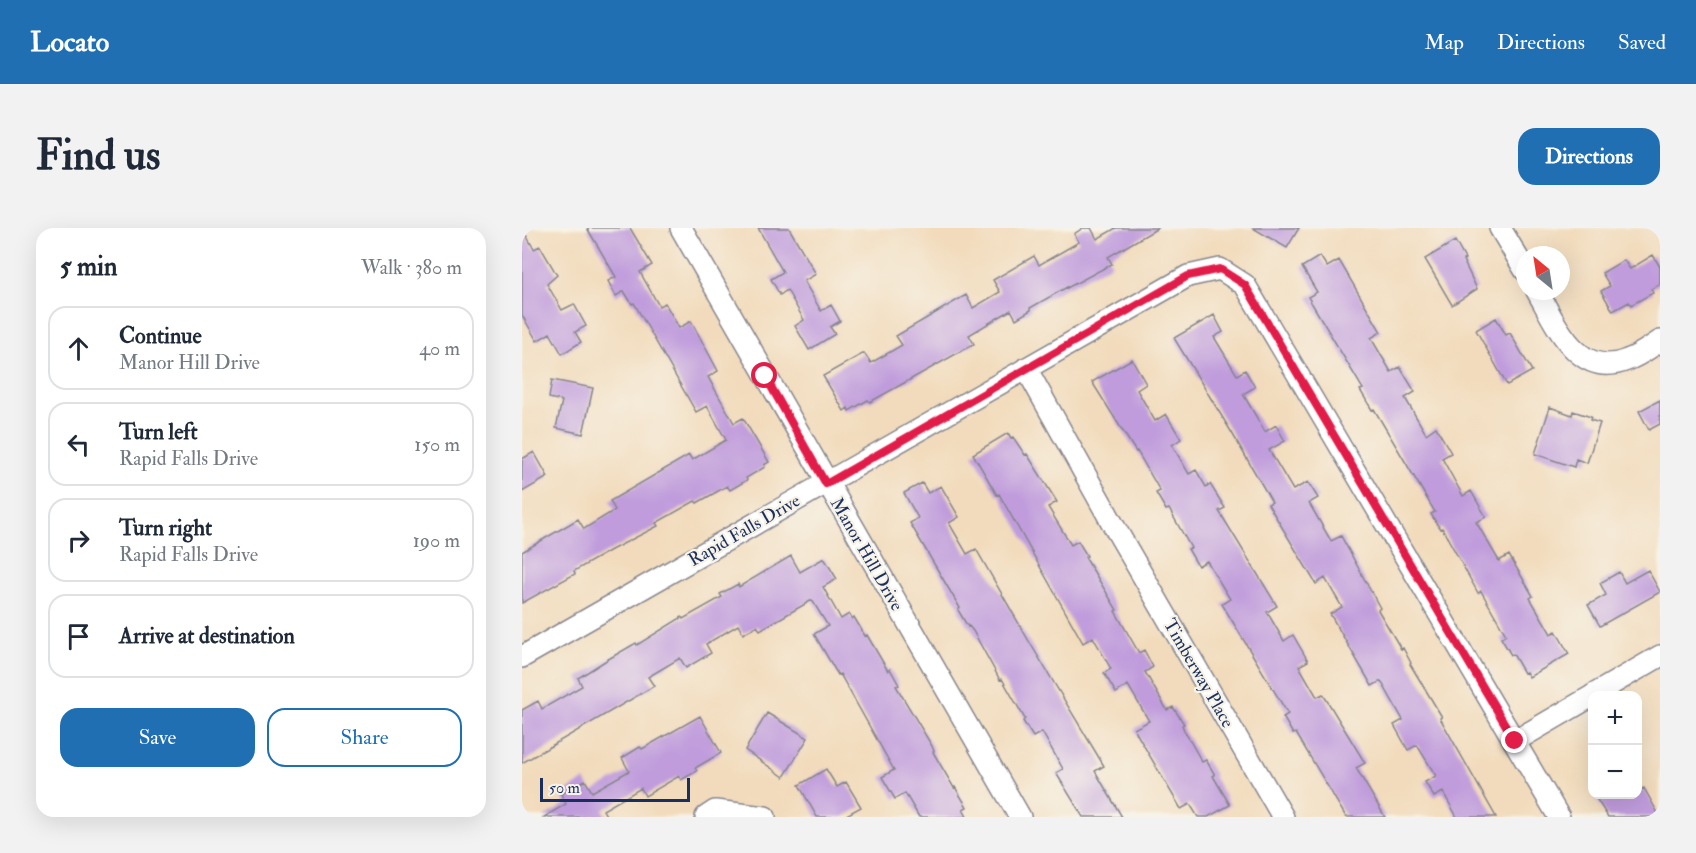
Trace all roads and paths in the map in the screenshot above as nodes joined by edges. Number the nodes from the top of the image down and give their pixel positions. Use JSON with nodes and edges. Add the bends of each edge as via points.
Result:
{"nodes":[{"id":1,"x":681,"y":228,"type":"edge"},
{"id":2,"x":1500,"y":228,"type":"edge"},
{"id":3,"x":1516,"y":255,"type":"edge"},
{"id":4,"x":1542,"y":300,"type":"edge"},
{"id":5,"x":1660,"y":342,"type":"edge"},
{"id":6,"x":1026,"y":368,"type":"junction"},
{"id":7,"x":826,"y":484,"type":"junction"},
{"id":8,"x":1660,"y":656,"type":"edge"},
{"id":9,"x":522,"y":657,"type":"edge"},
{"id":10,"x":1601,"y":691,"type":"edge"},
{"id":11,"x":1588,"y":699,"type":"edge"},
{"id":12,"x":1515,"y":741,"type":"junction"},
{"id":13,"x":706,"y":817,"type":"edge"},
{"id":14,"x":765,"y":817,"type":"edge"},
{"id":15,"x":1020,"y":817,"type":"edge"},
{"id":16,"x":1283,"y":817,"type":"edge"},
{"id":17,"x":1559,"y":817,"type":"edge"}],
"edges":[{"from":1,"to":7,"type":"street","name":"Manor Hill Drive"},
{"from":2,"to":3,"type":"street"},
{"from":4,"to":5,"type":"street","via":[[1565,338],[1585,358],[1614,364]]},
{"from":6,"to":7,"type":"street","name":"Rapid Falls Drive"},
{"from":6,"to":12,"type":"street","name":"Rapid Falls Drive","via":[[1188,276],[1220,269],[1245,285]]},
{"from":6,"to":16,"type":"street","name":"Timberway Place"},
{"from":7,"to":9,"type":"street","name":"Rapid Falls Drive"},
{"from":7,"to":15,"type":"street","name":"Manor Hill Drive"},
{"from":8,"to":10,"type":"street"},
{"from":11,"to":12,"type":"street"},
{"from":12,"to":17,"type":"street","name":"Rapid Falls Drive"},
{"from":13,"to":14,"type":"street","via":[[716,811]]}]}
